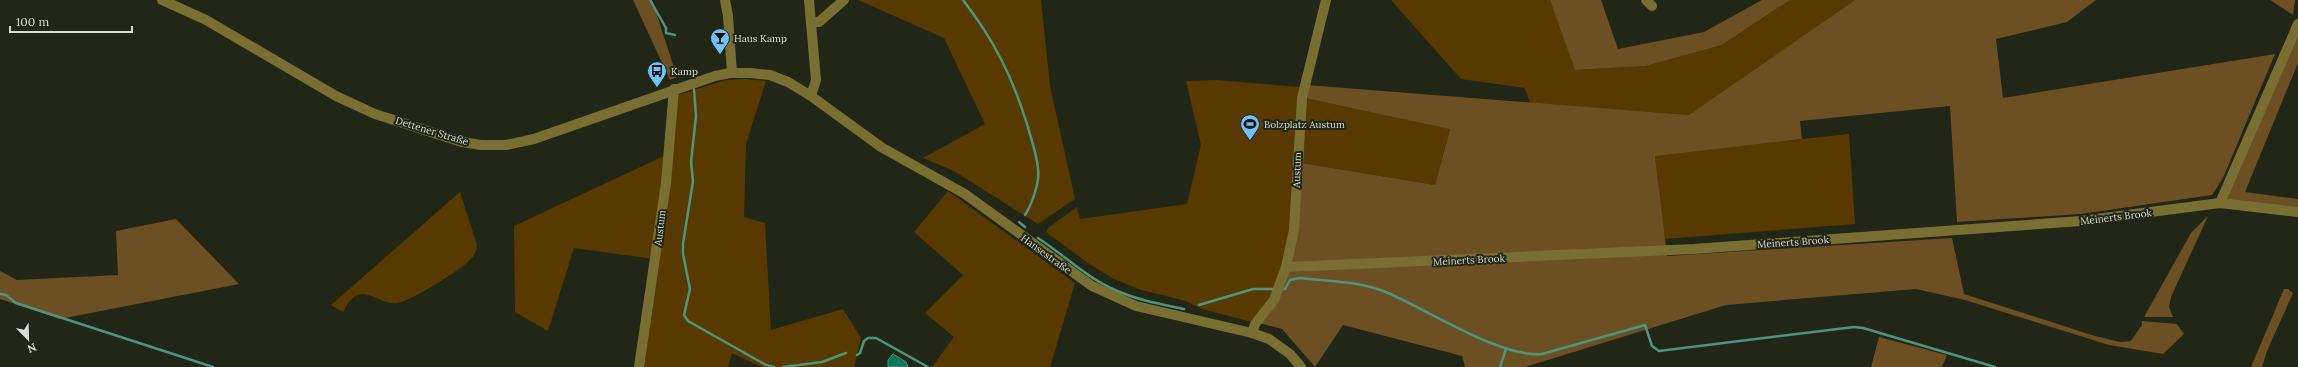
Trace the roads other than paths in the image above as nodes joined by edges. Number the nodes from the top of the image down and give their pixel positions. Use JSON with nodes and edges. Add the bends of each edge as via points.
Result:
{"nodes":[{"id":1,"x":162,"y":0,"type":"edge"},
{"id":2,"x":725,"y":0,"type":"edge"},
{"id":3,"x":809,"y":0,"type":"edge"},
{"id":4,"x":844,"y":0,"type":"edge"},
{"id":5,"x":1326,"y":0,"type":"edge"},
{"id":6,"x":811,"y":22,"type":"junction"},
{"id":7,"x":2298,"y":24,"type":"edge"},
{"id":8,"x":732,"y":73,"type":"junction"},
{"id":9,"x":674,"y":89,"type":"junction"},
{"id":10,"x":811,"y":96,"type":"junction"},
{"id":11,"x":2220,"y":203,"type":"junction"},
{"id":12,"x":2298,"y":212,"type":"edge"},
{"id":13,"x":1286,"y":267,"type":"junction"},
{"id":14,"x":1252,"y":333,"type":"junction"},
{"id":15,"x":639,"y":367,"type":"edge"},
{"id":16,"x":1301,"y":367,"type":"edge"}],
"edges":[{"from":1,"to":9,"type":"street","name":"Dettener Straße","via":[[206,20],[336,96],[375,114],[462,142],[506,145],[534,139]]},
{"from":2,"to":8,"type":"street"},
{"from":3,"to":6,"type":"street"},
{"from":4,"to":6,"type":"street","via":[[819,22]]},
{"from":5,"to":13,"type":"street","name":"Austum","via":[[1302,98],[1295,218]]},
{"from":6,"to":10,"type":"street","via":[[816,80]]},
{"from":7,"to":11,"type":"street"},
{"from":8,"to":9,"type":"street","name":"Dettener Straße"},
{"from":8,"to":10,"type":"street","name":"Dettener Straße","via":[[770,75]]},
{"from":9,"to":15,"type":"street","name":"Austum","via":[[665,190]]},
{"from":10,"to":14,"type":"street","name":"Hansestraße","via":[[881,147],[965,194],[1105,294],[1142,308]]},
{"from":11,"to":12,"type":"street","name":"Meinerts Brook"},
{"from":11,"to":13,"type":"street","name":"Meinerts Brook","via":[[2081,221],[1701,249]]},
{"from":13,"to":14,"type":"street","name":"Austum","via":[[1274,300],[1255,324]]},
{"from":14,"to":16,"type":"street","name":"Hansestraße","via":[[1281,347]]}]}
